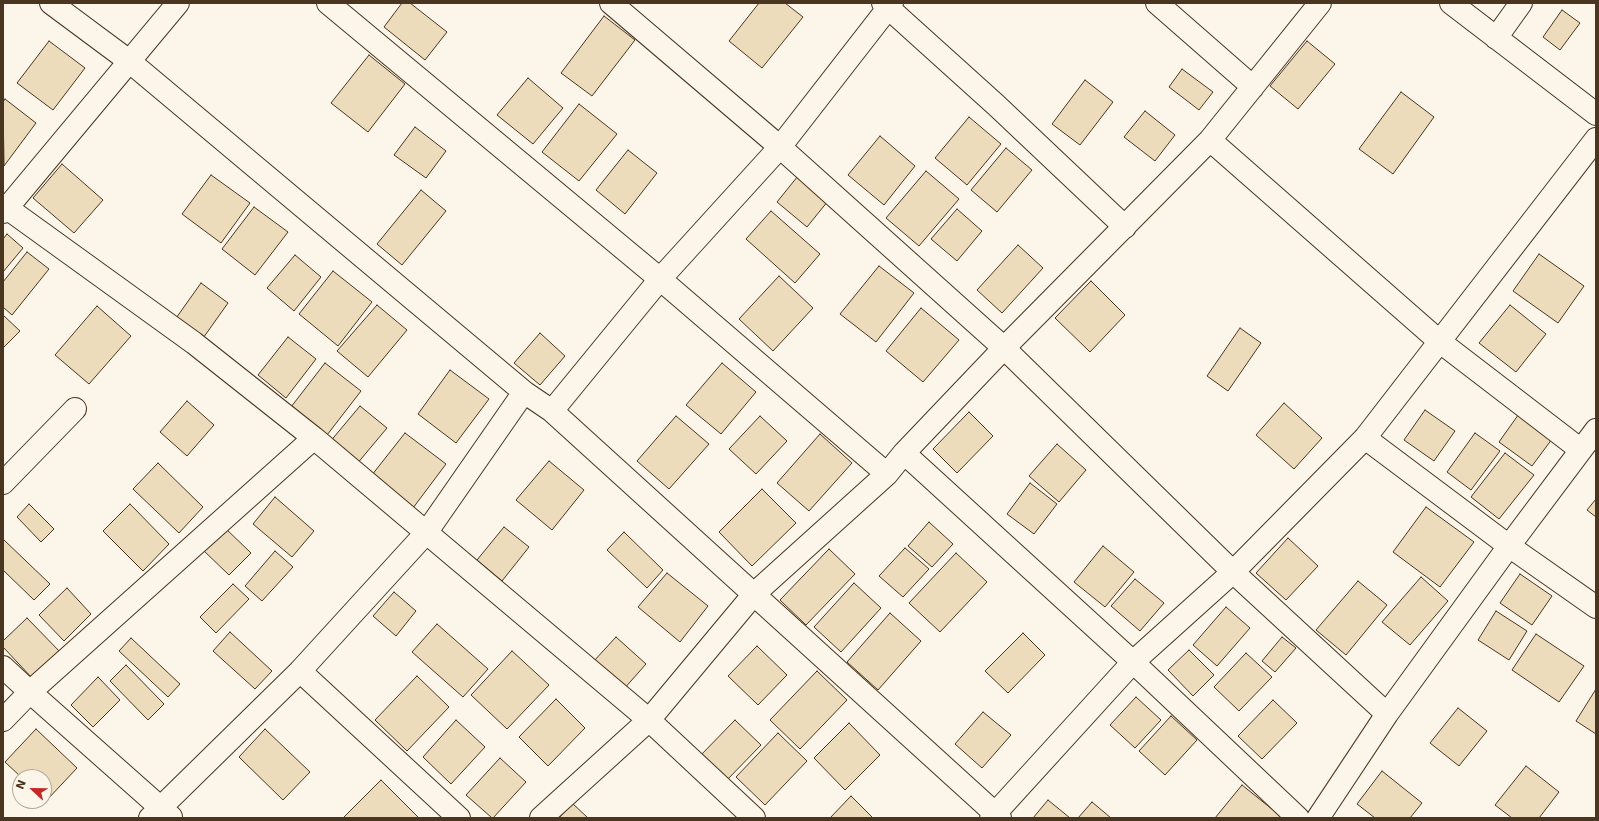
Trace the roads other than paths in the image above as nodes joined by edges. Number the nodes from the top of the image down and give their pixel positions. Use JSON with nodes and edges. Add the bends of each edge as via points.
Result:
{"nodes":[{"id":1,"x":51,"y":3,"type":"edge"},
{"id":2,"x":178,"y":3,"type":"edge"},
{"id":3,"x":328,"y":3,"type":"edge"},
{"id":4,"x":610,"y":3,"type":"edge"},
{"id":5,"x":1157,"y":3,"type":"edge"},
{"id":6,"x":1320,"y":3,"type":"edge"},
{"id":7,"x":1451,"y":3,"type":"edge"},
{"id":8,"x":1521,"y":3,"type":"edge"},
{"id":9,"x":888,"y":4,"type":"edge"},
{"id":10,"x":1496,"y":38,"type":"junction"},
{"id":11,"x":129,"y":61,"type":"junction"},
{"id":12,"x":1253,"y":87,"type":"junction"},
{"id":13,"x":1596,"y":114,"type":"edge"},
{"id":14,"x":1596,"y":139,"type":"edge"},
{"id":15,"x":1210,"y":140,"type":"junction"},
{"id":16,"x":780,"y":147,"type":"junction"},
{"id":17,"x":4,"y":208,"type":"edge"},
{"id":18,"x":1125,"y":227,"type":"junction"},
{"id":19,"x":660,"y":279,"type":"junction"},
{"id":20,"x":1439,"y":341,"type":"junction"},
{"id":21,"x":1004,"y":348,"type":"junction"},
{"id":22,"x":524,"y":392,"type":"junction"},
{"id":23,"x":75,"y":409,"type":"dead end"},
{"id":24,"x":552,"y":410,"type":"junction"},
{"id":25,"x":1596,"y":430,"type":"edge"},
{"id":26,"x":314,"y":438,"type":"junction"},
{"id":27,"x":1365,"y":438,"type":"junction"},
{"id":28,"x":1581,"y":450,"type":"junction"},
{"id":29,"x":904,"y":453,"type":"junction"},
{"id":30,"x":887,"y":474,"type":"junction"},
{"id":31,"x":3,"y":483,"type":"edge"},
{"id":32,"x":426,"y":533,"type":"junction"},
{"id":33,"x":1509,"y":546,"type":"junction"},
{"id":34,"x":1233,"y":572,"type":"junction"},
{"id":35,"x":754,"y":594,"type":"junction"},
{"id":36,"x":1596,"y":607,"type":"edge"},
{"id":37,"x":1133,"y":662,"type":"junction"},
{"id":38,"x":3,"y":667,"type":"edge"},
{"id":39,"x":300,"y":671,"type":"junction"},
{"id":40,"x":30,"y":692,"type":"junction"},
{"id":41,"x":1387,"y":714,"type":"junction"},
{"id":42,"x":3,"y":720,"type":"edge"},
{"id":43,"x":649,"y":720,"type":"junction"},
{"id":44,"x":161,"y":815,"type":"edge"},
{"id":45,"x":996,"y":817,"type":"edge"},
{"id":46,"x":459,"y":818,"type":"edge"},
{"id":47,"x":541,"y":818,"type":"edge"},
{"id":48,"x":754,"y":818,"type":"edge"},
{"id":49,"x":1298,"y":818,"type":"edge"},
{"id":50,"x":1318,"y":818,"type":"edge"}],
"edges":[{"from":1,"to":11,"type":"street"},
{"from":2,"to":11,"type":"street"},
{"from":3,"to":19,"type":"street"},
{"from":4,"to":16,"type":"street"},
{"from":5,"to":12,"type":"street"},
{"from":6,"to":12,"type":"street"},
{"from":7,"to":10,"type":"street"},
{"from":8,"to":10,"type":"street"},
{"from":9,"to":16,"type":"street"},
{"from":9,"to":18,"type":"street"},
{"from":10,"to":13,"type":"street"},
{"from":11,"to":17,"type":"street"},
{"from":11,"to":22,"type":"street"},
{"from":12,"to":15,"type":"street"},
{"from":14,"to":20,"type":"street"},
{"from":15,"to":18,"type":"street"},
{"from":15,"to":20,"type":"street"},
{"from":16,"to":19,"type":"street"},
{"from":16,"to":21,"type":"street"},
{"from":17,"to":26,"type":"street","via":[[194,343]]},
{"from":18,"to":21,"type":"street"},
{"from":19,"to":24,"type":"street"},
{"from":19,"to":30,"type":"street"},
{"from":20,"to":27,"type":"street"},
{"from":20,"to":28,"type":"street"},
{"from":21,"to":29,"type":"street"},
{"from":21,"to":34,"type":"street"},
{"from":22,"to":24,"type":"street"},
{"from":22,"to":32,"type":"street"},
{"from":23,"to":31,"type":"street"},
{"from":24,"to":35,"type":"street"},
{"from":25,"to":28,"type":"street"},
{"from":26,"to":32,"type":"street"},
{"from":26,"to":40,"type":"street"},
{"from":27,"to":33,"type":"street"},
{"from":27,"to":34,"type":"street"},
{"from":28,"to":33,"type":"street"},
{"from":29,"to":30,"type":"street"},
{"from":29,"to":37,"type":"street"},
{"from":30,"to":35,"type":"street"},
{"from":32,"to":39,"type":"street"},
{"from":32,"to":43,"type":"street"},
{"from":33,"to":36,"type":"street"},
{"from":33,"to":41,"type":"street"},
{"from":34,"to":37,"type":"street"},
{"from":34,"to":41,"type":"street"},
{"from":35,"to":43,"type":"street"},
{"from":35,"to":45,"type":"street"},
{"from":37,"to":45,"type":"street"},
{"from":37,"to":49,"type":"street"},
{"from":38,"to":40,"type":"street"},
{"from":39,"to":44,"type":"street"},
{"from":39,"to":46,"type":"street"},
{"from":40,"to":42,"type":"street"},
{"from":40,"to":44,"type":"street"},
{"from":41,"to":50,"type":"street"},
{"from":43,"to":47,"type":"street"},
{"from":43,"to":48,"type":"street"}]}
